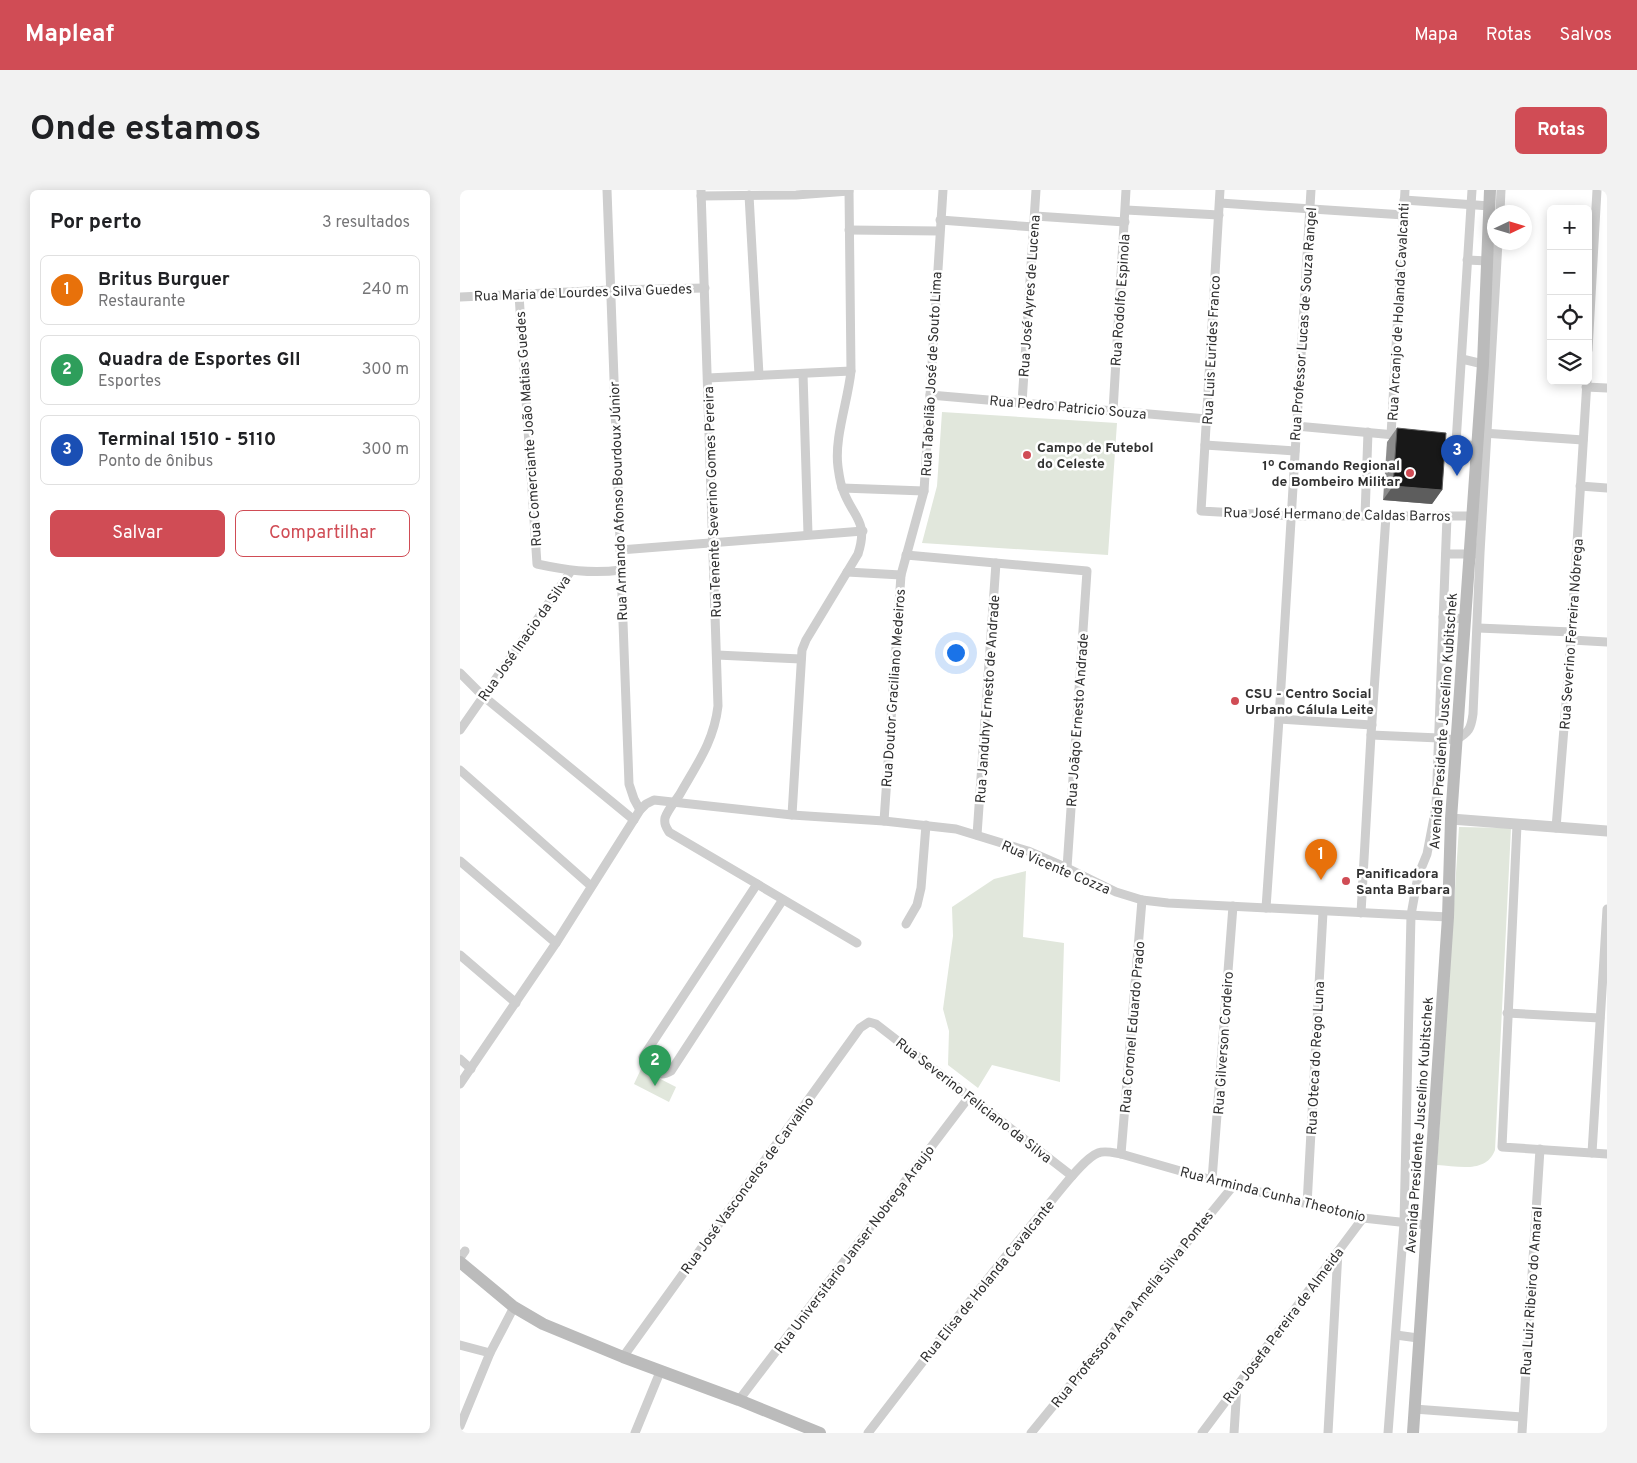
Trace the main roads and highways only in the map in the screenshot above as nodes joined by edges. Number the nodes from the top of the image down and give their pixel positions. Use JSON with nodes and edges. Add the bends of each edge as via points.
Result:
{"nodes":[{"id":1,"x":1490,"y":190,"type":"edge"},
{"id":2,"x":1494,"y":205,"type":"edge"},
{"id":3,"x":1489,"y":250,"type":"edge"},
{"id":4,"x":462,"y":1257,"type":"edge"},
{"id":5,"x":819,"y":1433,"type":"edge"},
{"id":6,"x":1413,"y":1433,"type":"edge"}],
"edges":[{"from":1,"to":2,"type":"main road","name":"Avenida Presidente Juscelino Kubitschek"},
{"from":3,"to":6,"type":"main road","name":"Avenida Presidente Juscelino Kubitschek","via":[[1482,433],[1476,446],[1472,516],[1475,554],[1465,619],[1456,740],[1448,917]]},
{"from":4,"to":5,"type":"main road","via":[[514,1307],[543,1324]]}]}
